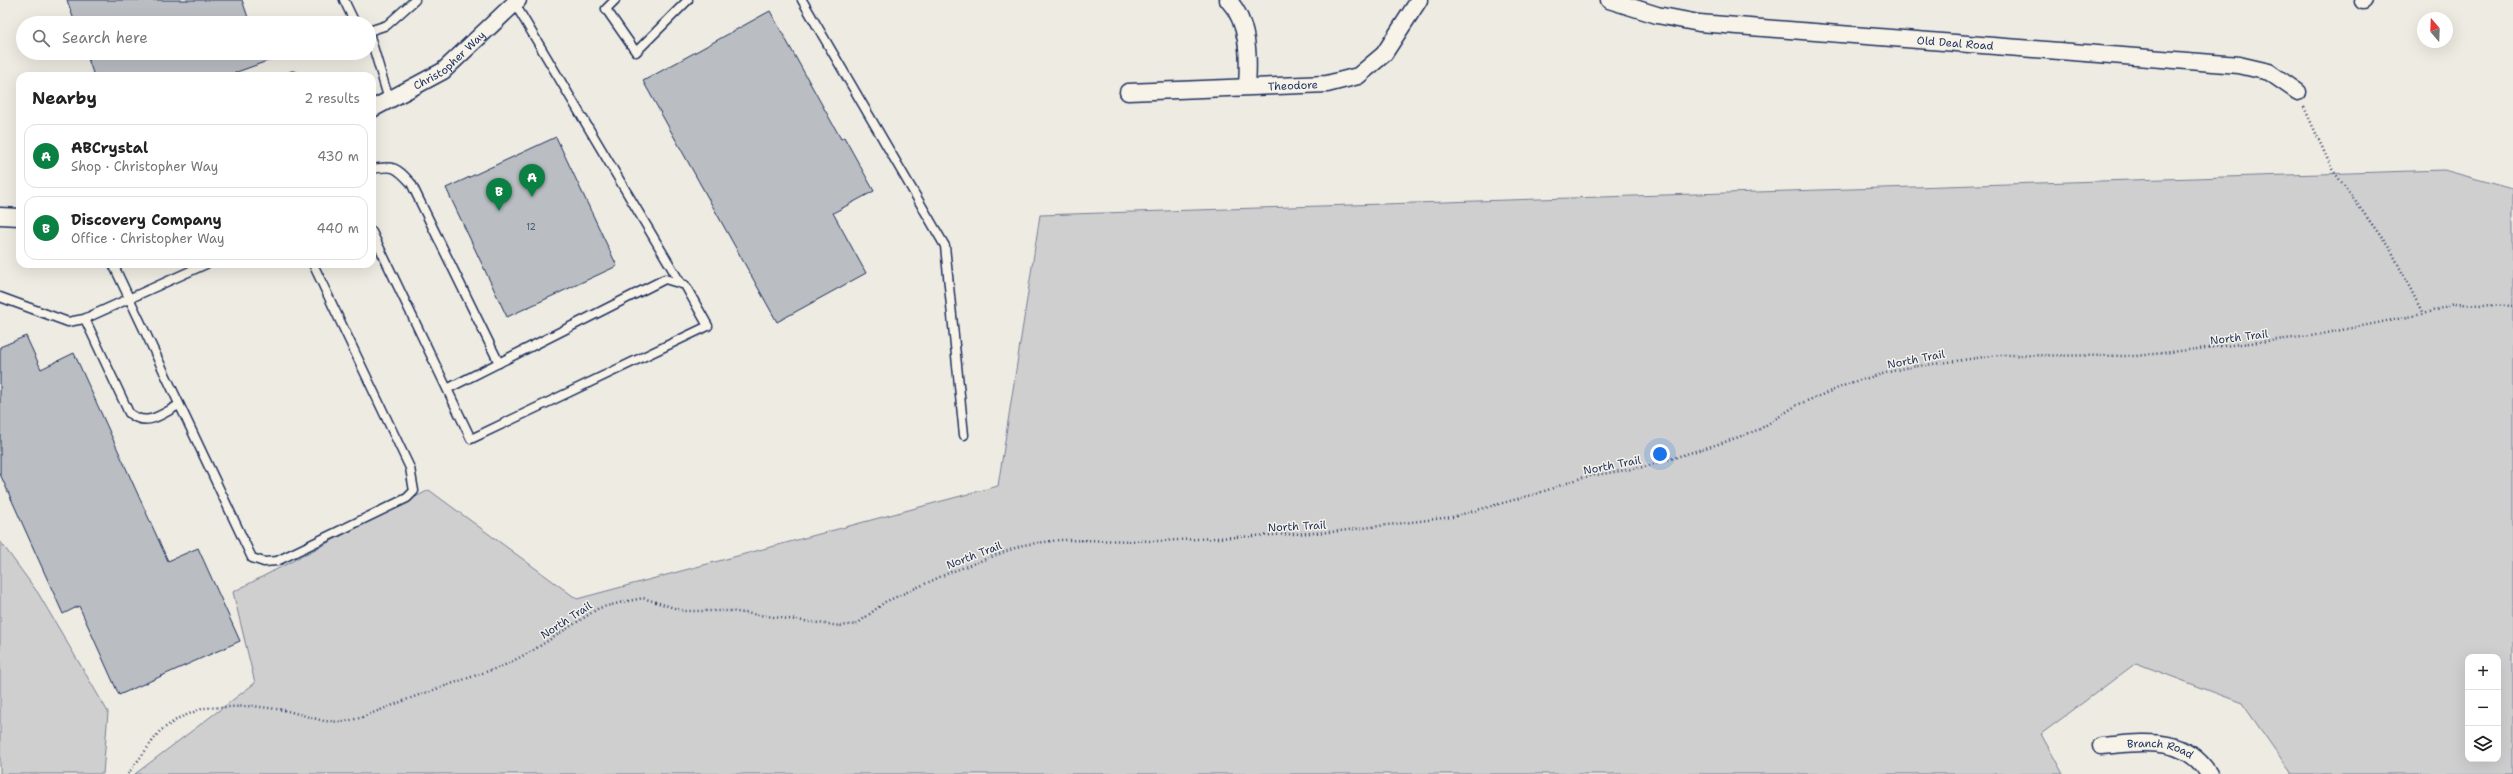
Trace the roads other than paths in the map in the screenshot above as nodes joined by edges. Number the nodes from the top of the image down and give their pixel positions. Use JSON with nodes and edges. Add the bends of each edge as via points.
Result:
{"nodes":[{"id":1,"x":344,"y":0,"type":"edge"},
{"id":2,"x":415,"y":0,"type":"edge"},
{"id":3,"x":614,"y":0,"type":"edge"},
{"id":4,"x":688,"y":0,"type":"edge"},
{"id":5,"x":802,"y":0,"type":"edge"},
{"id":6,"x":1228,"y":0,"type":"edge"},
{"id":7,"x":1419,"y":0,"type":"edge"},
{"id":8,"x":1609,"y":0,"type":"edge"},
{"id":9,"x":516,"y":2,"type":"edge"},
{"id":10,"x":351,"y":16,"type":"edge"},
{"id":11,"x":376,"y":29,"type":"edge"},
{"id":12,"x":376,"y":55,"type":"edge"},
{"id":13,"x":1248,"y":86,"type":"junction"},
{"id":14,"x":1128,"y":92,"type":"dead end"},
{"id":15,"x":2298,"y":92,"type":"road end"},
{"id":16,"x":390,"y":100,"type":"junction"},
{"id":17,"x":376,"y":107,"type":"edge"},
{"id":18,"x":376,"y":168,"type":"edge"},
{"id":19,"x":0,"y":216,"type":"edge"},
{"id":20,"x":16,"y":217,"type":"edge"},
{"id":21,"x":376,"y":240,"type":"edge"},
{"id":22,"x":115,"y":268,"type":"edge"},
{"id":23,"x":197,"y":268,"type":"edge"},
{"id":24,"x":315,"y":268,"type":"edge"},
{"id":25,"x":680,"y":282,"type":"junction"},
{"id":26,"x":0,"y":297,"type":"edge"},
{"id":27,"x":129,"y":300,"type":"junction"},
{"id":28,"x":85,"y":319,"type":"junction"},
{"id":29,"x":499,"y":363,"type":"junction"},
{"id":30,"x":447,"y":389,"type":"junction"},
{"id":31,"x":179,"y":405,"type":"junction"},
{"id":32,"x":964,"y":435,"type":"dead end"},
{"id":33,"x":2102,"y":746,"type":"dead end"},
{"id":34,"x":2209,"y":774,"type":"edge"}],
"edges":[{"from":1,"to":10,"type":"lane"},
{"from":2,"to":11,"type":"lane","via":[[386,25]]},
{"from":3,"to":4,"type":"lane","via":[[606,9],[636,52]]},
{"from":5,"to":32,"type":"lane","via":[[945,246]]},
{"from":6,"to":13,"type":"street","via":[[1235,8],[1249,51]]},
{"from":7,"to":13,"type":"street","name":"Theodore","via":[[1384,54],[1358,76],[1327,84]]},
{"from":8,"to":15,"type":"street","name":"Old Deal Road","via":[[1657,15],[1699,23],[2239,65],[2269,72]]},
{"from":9,"to":16,"type":"street","name":"Christopher Way","via":[[443,71]]},
{"from":9,"to":25,"type":"lane"},
{"from":12,"to":16,"type":"lane"},
{"from":13,"to":14,"type":"street","name":"Theodore"},
{"from":16,"to":17,"type":"street","name":"Christopher Way"},
{"from":18,"to":29,"type":"lane","via":[[387,166],[397,168],[411,183]]},
{"from":19,"to":20,"type":"street"},
{"from":21,"to":30,"type":"lane"},
{"from":22,"to":27,"type":"lane"},
{"from":23,"to":27,"type":"lane"},
{"from":24,"to":31,"type":"lane","via":[[410,468],[414,491],[407,498],[277,561],[264,562],[252,558]]},
{"from":25,"to":29,"type":"lane","via":[[664,279]]},
{"from":25,"to":30,"type":"lane","via":[[686,285],[708,326],[471,439]]},
{"from":26,"to":28,"type":"lane","via":[[68,322]]},
{"from":27,"to":28,"type":"lane"},
{"from":27,"to":31,"type":"lane"},
{"from":28,"to":31,"type":"lane","via":[[129,413],[137,419],[146,421]]},
{"from":29,"to":30,"type":"lane"},
{"from":33,"to":34,"type":"street","name":"Branch Road","via":[[2166,743],[2182,748],[2195,757]]}]}
